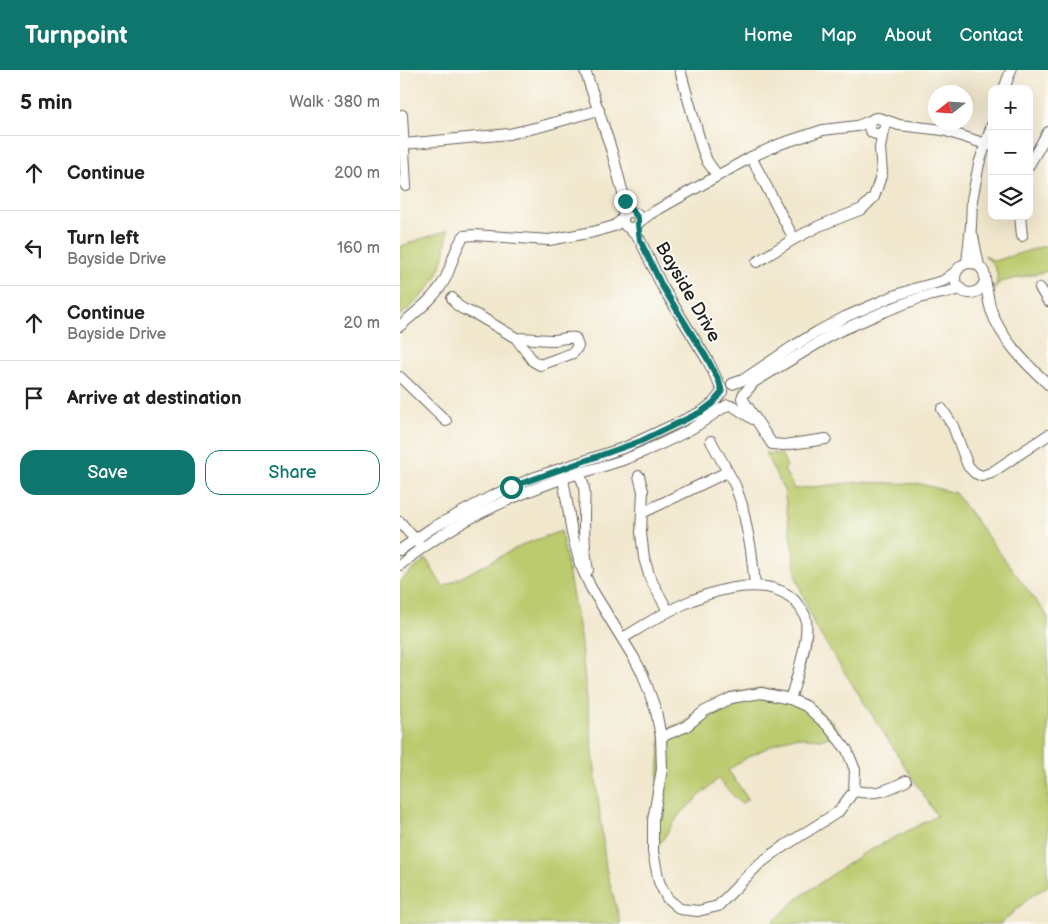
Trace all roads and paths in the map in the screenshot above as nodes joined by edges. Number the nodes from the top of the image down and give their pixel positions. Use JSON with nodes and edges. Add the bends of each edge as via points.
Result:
{"nodes":[{"id":1,"x":586,"y":70,"type":"edge"},
{"id":2,"x":680,"y":70,"type":"edge"},
{"id":3,"x":1011,"y":70,"type":"edge"},
{"id":4,"x":1005,"y":85,"type":"edge"},
{"id":5,"x":598,"y":110,"type":"junction"},
{"id":6,"x":402,"y":115,"type":"dead end"},
{"id":7,"x":857,"y":126,"type":"junction"},
{"id":8,"x":879,"y":129,"type":"junction"},
{"id":9,"x":1048,"y":132,"type":"edge"},
{"id":10,"x":404,"y":144,"type":"junction"},
{"id":11,"x":988,"y":146,"type":"edge"},
{"id":12,"x":988,"y":148,"type":"edge"},
{"id":13,"x":751,"y":156,"type":"junction"},
{"id":14,"x":1033,"y":158,"type":"edge"},
{"id":15,"x":717,"y":175,"type":"junction"},
{"id":16,"x":406,"y":186,"type":"dead end"},
{"id":17,"x":1020,"y":220,"type":"edge"},
{"id":18,"x":631,"y":221,"type":"junction"},
{"id":19,"x":971,"y":226,"type":"junction"},
{"id":20,"x":1022,"y":236,"type":"dead end"},
{"id":21,"x":794,"y":239,"type":"junction"},
{"id":22,"x":757,"y":262,"type":"dead end"},
{"id":23,"x":967,"y":263,"type":"junction"},
{"id":24,"x":979,"y":266,"type":"junction"},
{"id":25,"x":958,"y":270,"type":"junction"},
{"id":26,"x":985,"y":279,"type":"junction"},
{"id":27,"x":1040,"y":288,"type":"dead end"},
{"id":28,"x":965,"y":291,"type":"junction"},
{"id":29,"x":437,"y":292,"type":"junction"},
{"id":30,"x":1048,"y":300,"type":"edge"},
{"id":31,"x":991,"y":310,"type":"junction"},
{"id":32,"x":400,"y":326,"type":"edge"},
{"id":33,"x":516,"y":338,"type":"junction"},
{"id":34,"x":400,"y":377,"type":"edge"},
{"id":35,"x":1048,"y":384,"type":"edge"},
{"id":36,"x":727,"y":388,"type":"junction"},
{"id":37,"x":742,"y":396,"type":"junction"},
{"id":38,"x":731,"y":405,"type":"junction"},
{"id":39,"x":942,"y":409,"type":"dead end"},
{"id":40,"x":446,"y":421,"type":"dead end"},
{"id":41,"x":757,"y":423,"type":"junction"},
{"id":42,"x":1048,"y":435,"type":"edge"},
{"id":43,"x":826,"y":439,"type":"dead end"},
{"id":44,"x":711,"y":441,"type":"dead end"},
{"id":45,"x":576,"y":469,"type":"junction"},
{"id":46,"x":727,"y":472,"type":"junction"},
{"id":47,"x":561,"y":474,"type":"junction"},
{"id":48,"x":639,"y":476,"type":"dead end"},
{"id":49,"x":585,"y":497,"type":"junction"},
{"id":50,"x":566,"y":499,"type":"junction"},
{"id":51,"x":642,"y":513,"type":"junction"},
{"id":52,"x":400,"y":522,"type":"edge"},
{"id":53,"x":418,"y":544,"type":"junction"},
{"id":54,"x":400,"y":550,"type":"edge"},
{"id":55,"x":400,"y":565,"type":"edge"},
{"id":56,"x":755,"y":585,"type":"junction"},
{"id":57,"x":591,"y":588,"type":"junction"},
{"id":58,"x":668,"y":612,"type":"junction"},
{"id":59,"x":623,"y":638,"type":"junction"},
{"id":60,"x":790,"y":699,"type":"junction"},
{"id":61,"x":661,"y":737,"type":"junction"},
{"id":62,"x":906,"y":781,"type":"dead end"},
{"id":63,"x":854,"y":791,"type":"junction"}],
"edges":[{"from":1,"to":5,"type":"street","name":"Bayside Drive"},
{"from":2,"to":15,"type":"street","via":[[707,161]]},
{"from":3,"to":4,"type":"street"},
{"from":5,"to":10,"type":"street","via":[[509,134]]},
{"from":5,"to":18,"type":"street","name":"Bayside Drive"},
{"from":6,"to":10,"type":"street"},
{"from":7,"to":8,"type":"street"},
{"from":7,"to":8,"type":"street","via":[[870,121],[869,126]]},
{"from":7,"to":13,"type":"street","via":[[823,130]]},
{"from":8,"to":11,"type":"street","via":[[899,125],[943,130]]},
{"from":8,"to":21,"type":"street","via":[[882,173],[874,197],[862,209]]},
{"from":9,"to":14,"type":"street"},
{"from":10,"to":16,"type":"street"},
{"from":12,"to":19,"type":"street","via":[[979,164]]},
{"from":13,"to":15,"type":"street"},
{"from":13,"to":21,"type":"street"},
{"from":15,"to":18,"type":"street","via":[[650,214]]},
{"from":17,"to":20,"type":"street"},
{"from":18,"to":29,"type":"street","via":[[549,240],[464,236]]},
{"from":18,"to":36,"type":"street","name":"Bayside Drive","via":[[662,286]]},
{"from":19,"to":23,"type":"street"},
{"from":19,"to":24,"type":"street"},
{"from":21,"to":22,"type":"street"},
{"from":23,"to":24,"type":"street"},
{"from":23,"to":25,"type":"street"},
{"from":24,"to":26,"type":"street"},
{"from":25,"to":28,"type":"street","via":[[955,278]]},
{"from":25,"to":36,"type":"street","via":[[943,281],[892,297],[845,317]]},
{"from":26,"to":28,"type":"street","via":[[978,291]]},
{"from":26,"to":31,"type":"street"},
{"from":27,"to":30,"type":"street"},
{"from":28,"to":31,"type":"street","via":[[978,295]]},
{"from":28,"to":37,"type":"street","via":[[922,297],[835,333],[754,382]]},
{"from":29,"to":32,"type":"street"},
{"from":29,"to":33,"type":"street"},
{"from":31,"to":35,"type":"street","via":[[1014,350]]},
{"from":33,"to":33,"type":"street","via":[[554,340],[568,337],[575,338],[578,346],[573,353],[540,365],[533,361]]},
{"from":34,"to":40,"type":"street"},
{"from":36,"to":37,"type":"street","via":[[736,385]]},
{"from":36,"to":38,"type":"street","via":[[721,395],[723,401]]},
{"from":36,"to":45,"type":"street","via":[[707,408]]},
{"from":37,"to":38,"type":"street","via":[[739,403]]},
{"from":37,"to":41,"type":"street"},
{"from":38,"to":41,"type":"street"},
{"from":38,"to":45,"type":"street","via":[[657,446],[611,464]]},
{"from":39,"to":42,"type":"street","via":[[953,426],[968,466],[982,476]]},
{"from":41,"to":43,"type":"street","via":[[772,444]]},
{"from":44,"to":46,"type":"street"},
{"from":45,"to":47,"type":"street"},
{"from":45,"to":49,"type":"street","via":[[583,480]]},
{"from":46,"to":51,"type":"street"},
{"from":46,"to":56,"type":"street","via":[[742,505]]},
{"from":47,"to":50,"type":"street"},
{"from":47,"to":53,"type":"street","via":[[526,481],[494,495],[454,516]]},
{"from":48,"to":51,"type":"street","via":[[643,490]]},
{"from":49,"to":50,"type":"street","via":[[572,501]]},
{"from":49,"to":57,"type":"street","via":[[584,542]]},
{"from":50,"to":57,"type":"street","via":[[580,564]]},
{"from":51,"to":58,"type":"street","via":[[644,558],[650,578]]},
{"from":52,"to":53,"type":"street"},
{"from":53,"to":54,"type":"street"},
{"from":53,"to":55,"type":"street"},
{"from":56,"to":58,"type":"street","via":[[730,588]]},
{"from":56,"to":60,"type":"street","via":[[788,595],[806,618],[807,634]]},
{"from":57,"to":59,"type":"street"},
{"from":58,"to":59,"type":"street"},
{"from":59,"to":61,"type":"street","via":[[656,711]]},
{"from":60,"to":61,"type":"street","via":[[762,693],[731,698]]},
{"from":60,"to":63,"type":"street","via":[[806,706],[847,750],[855,770]]},
{"from":61,"to":63,"type":"street","via":[[662,769],[653,820],[653,852],[659,882],[667,898],[680,909],[698,911],[718,906],[758,865],[838,812]]},
{"from":62,"to":63,"type":"street","via":[[884,791],[868,794]]}]}
